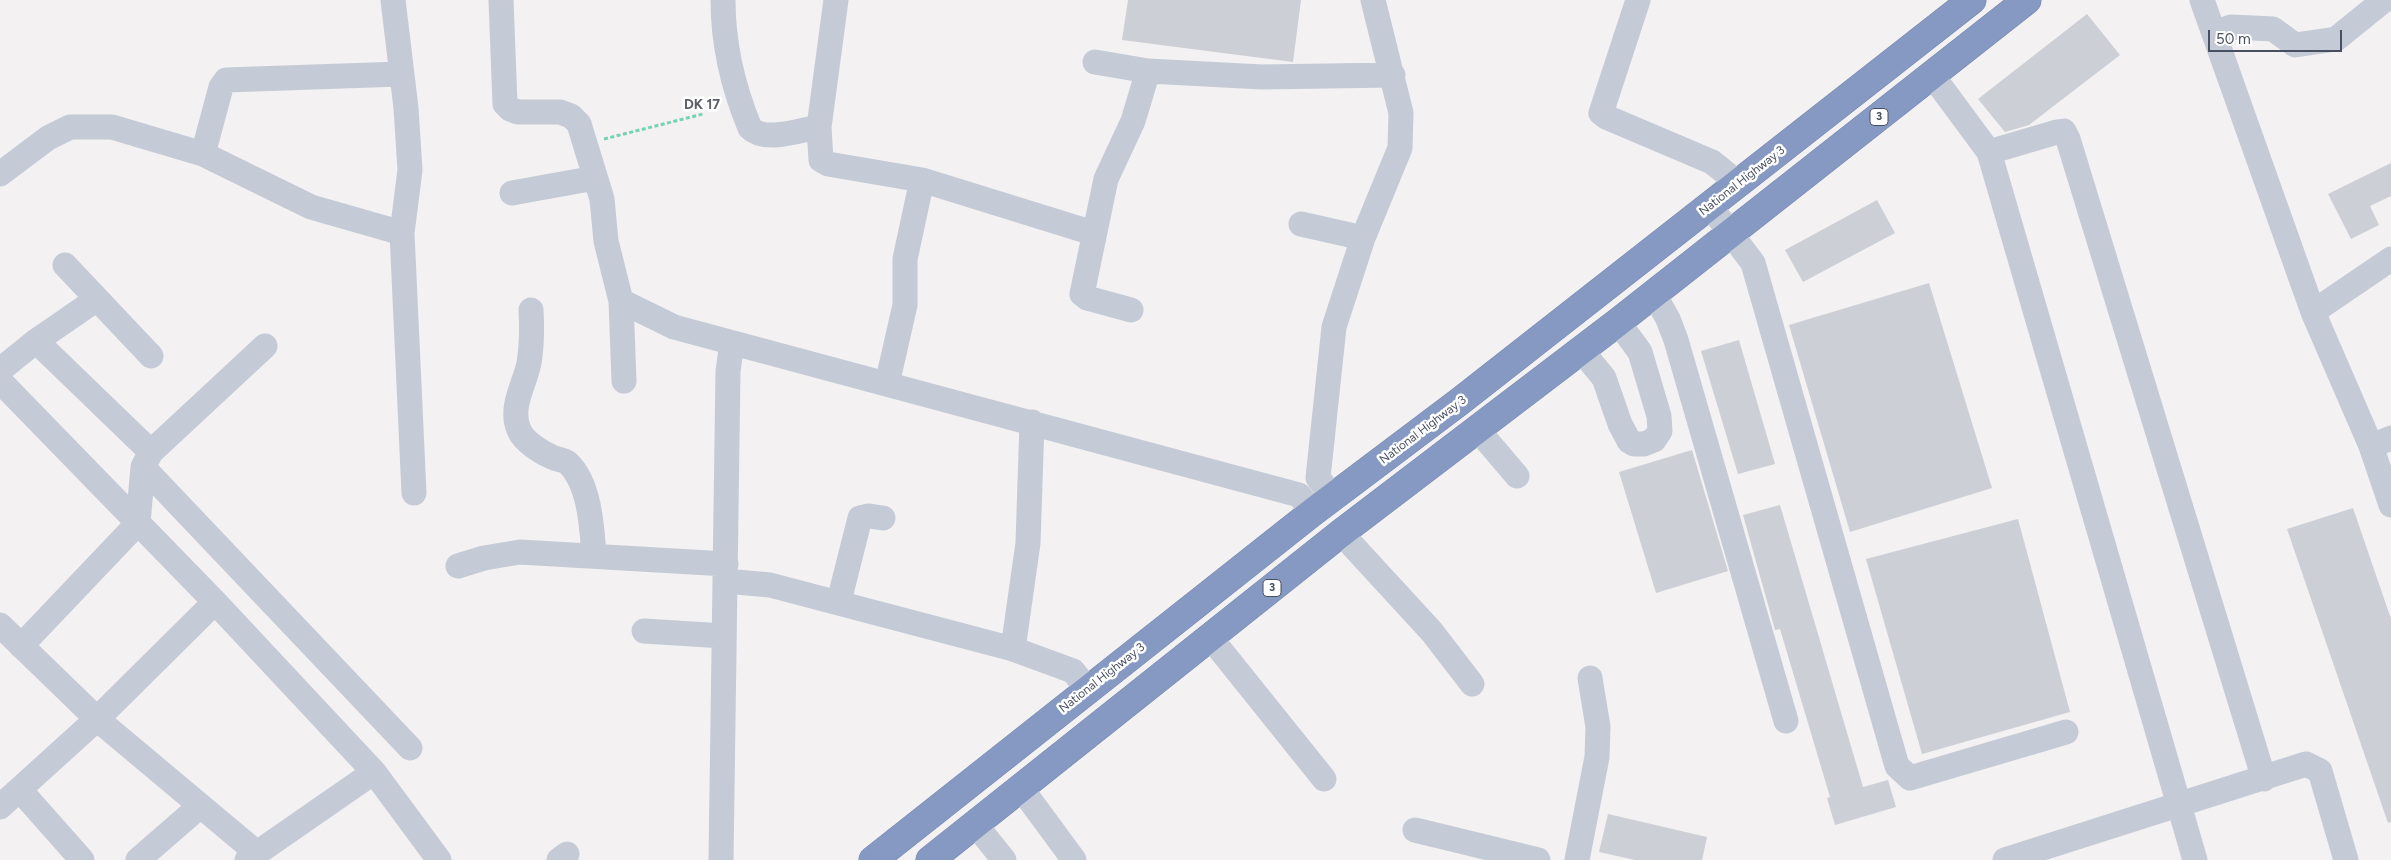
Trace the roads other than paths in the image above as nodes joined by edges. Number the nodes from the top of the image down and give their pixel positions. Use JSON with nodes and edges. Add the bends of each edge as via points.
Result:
{"nodes":[{"id":1,"x":393,"y":0,"type":"edge"},
{"id":2,"x":501,"y":0,"type":"edge"},
{"id":3,"x":724,"y":0,"type":"edge"},
{"id":4,"x":836,"y":0,"type":"edge"},
{"id":5,"x":1373,"y":0,"type":"edge"},
{"id":6,"x":1638,"y":0,"type":"edge"},
{"id":7,"x":1972,"y":0,"type":"edge"},
{"id":8,"x":2027,"y":0,"type":"edge"},
{"id":9,"x":2202,"y":0,"type":"edge"},
{"id":10,"x":2384,"y":0,"type":"edge"},
{"id":11,"x":2215,"y":33,"type":"junction"},
{"id":12,"x":1096,"y":62,"type":"dead end"},
{"id":13,"x":1148,"y":71,"type":"junction"},
{"id":14,"x":401,"y":74,"type":"junction"},
{"id":15,"x":1393,"y":75,"type":"junction"},
{"id":16,"x":1932,"y":75,"type":"junction"},
{"id":17,"x":819,"y":127,"type":"junction"},
{"id":18,"x":1989,"y":152,"type":"junction"},
{"id":19,"x":203,"y":154,"type":"junction"},
{"id":20,"x":0,"y":174,"type":"edge"},
{"id":21,"x":595,"y":178,"type":"junction"},
{"id":22,"x":922,"y":180,"type":"junction"},
{"id":23,"x":1738,"y":183,"type":"junction"},
{"id":24,"x":512,"y":193,"type":"dead end"},
{"id":25,"x":1710,"y":206,"type":"junction"},
{"id":26,"x":1301,"y":224,"type":"dead end"},
{"id":27,"x":1093,"y":232,"type":"junction"},
{"id":28,"x":402,"y":233,"type":"junction"},
{"id":29,"x":1731,"y":234,"type":"junction"},
{"id":30,"x":1363,"y":238,"type":"junction"},
{"id":31,"x":2391,"y":260,"type":"edge"},
{"id":32,"x":65,"y":265,"type":"dead end"},
{"id":33,"x":1654,"y":294,"type":"junction"},
{"id":34,"x":97,"y":300,"type":"junction"},
{"id":35,"x":621,"y":301,"type":"junction"},
{"id":36,"x":531,"y":310,"type":"dead end"},
{"id":37,"x":1131,"y":310,"type":"dead end"},
{"id":38,"x":2313,"y":312,"type":"junction"},
{"id":39,"x":1618,"y":322,"type":"junction"},
{"id":40,"x":36,"y":341,"type":"junction"},
{"id":41,"x":732,"y":344,"type":"junction"},
{"id":42,"x":265,"y":346,"type":"dead end"},
{"id":43,"x":1581,"y":350,"type":"junction"},
{"id":44,"x":151,"y":356,"type":"dead end"},
{"id":45,"x":0,"y":370,"type":"edge"},
{"id":46,"x":0,"y":381,"type":"edge"},
{"id":47,"x":624,"y":381,"type":"dead end"},
{"id":48,"x":886,"y":384,"type":"junction"},
{"id":49,"x":1032,"y":422,"type":"junction"},
{"id":50,"x":1477,"y":429,"type":"junction"},
{"id":51,"x":2381,"y":442,"type":"edge"},
{"id":52,"x":147,"y":459,"type":"junction"},
{"id":53,"x":1517,"y":476,"type":"dead end"},
{"id":54,"x":414,"y":492,"type":"dead end"},
{"id":55,"x":1316,"y":496,"type":"junction"},
{"id":56,"x":2391,"y":505,"type":"edge"},
{"id":57,"x":883,"y":518,"type":"dead end"},
{"id":58,"x":138,"y":523,"type":"junction"},
{"id":59,"x":1341,"y":533,"type":"junction"},
{"id":60,"x":594,"y":556,"type":"junction"},
{"id":61,"x":458,"y":566,"type":"dead end"},
{"id":62,"x":725,"y":573,"type":"junction"},
{"id":63,"x":839,"y":601,"type":"junction"},
{"id":64,"x":215,"y":602,"type":"junction"},
{"id":65,"x":0,"y":625,"type":"edge"},
{"id":66,"x":644,"y":630,"type":"dead end"},
{"id":67,"x":724,"y":636,"type":"junction"},
{"id":68,"x":1210,"y":637,"type":"junction"},
{"id":69,"x":21,"y":646,"type":"junction"},
{"id":70,"x":1013,"y":649,"type":"junction"},
{"id":71,"x":1590,"y":678,"type":"dead end"},
{"id":72,"x":1472,"y":684,"type":"dead end"},
{"id":73,"x":1088,"y":690,"type":"junction"},
{"id":74,"x":98,"y":719,"type":"junction"},
{"id":75,"x":1786,"y":720,"type":"dead end"},
{"id":76,"x":2066,"y":732,"type":"dead end"},
{"id":77,"x":410,"y":748,"type":"dead end"},
{"id":78,"x":374,"y":772,"type":"junction"},
{"id":79,"x":1324,"y":779,"type":"dead end"},
{"id":80,"x":2264,"y":779,"type":"junction"},
{"id":81,"x":1021,"y":788,"type":"junction"},
{"id":82,"x":20,"y":790,"type":"junction"},
{"id":83,"x":2180,"y":805,"type":"junction"},
{"id":84,"x":200,"y":806,"type":"junction"},
{"id":85,"x":0,"y":807,"type":"edge"},
{"id":86,"x":975,"y":824,"type":"junction"},
{"id":87,"x":1415,"y":830,"type":"dead end"},
{"id":88,"x":252,"y":857,"type":"edge"},
{"id":89,"x":82,"y":860,"type":"edge"},
{"id":90,"x":138,"y":860,"type":"edge"},
{"id":91,"x":439,"y":860,"type":"edge"},
{"id":92,"x":721,"y":860,"type":"edge"},
{"id":93,"x":873,"y":860,"type":"edge"},
{"id":94,"x":930,"y":860,"type":"edge"},
{"id":95,"x":1004,"y":860,"type":"edge"},
{"id":96,"x":1074,"y":860,"type":"edge"},
{"id":97,"x":1538,"y":860,"type":"edge"},
{"id":98,"x":1577,"y":860,"type":"edge"},
{"id":99,"x":2005,"y":860,"type":"edge"},
{"id":100,"x":2195,"y":860,"type":"edge"},
{"id":101,"x":2346,"y":860,"type":"edge"}],
"edges":[{"from":1,"to":14,"type":"street"},
{"from":2,"to":21,"type":"street","via":[[505,104],[518,112],[560,112],[571,116],[580,124]]},
{"from":3,"to":17,"type":"street","via":[[729,68],[750,128],[756,134],[766,135]]},
{"from":4,"to":17,"type":"street"},
{"from":5,"to":15,"type":"street"},
{"from":6,"to":23,"type":"street","via":[[1601,113],[1712,162]]},
{"from":7,"to":23,"type":"highway","name":"National Highway 3"},
{"from":8,"to":16,"type":"highway","number":"3"},
{"from":9,"to":11,"type":"street"},
{"from":10,"to":11,"type":"street","via":[[2336,39],[2295,45],[2272,30],[2231,27]]},
{"from":11,"to":38,"type":"street"},
{"from":12,"to":13,"type":"street"},
{"from":13,"to":15,"type":"street","via":[[1262,77]]},
{"from":13,"to":27,"type":"street","via":[[1133,121],[1106,179]]},
{"from":14,"to":19,"type":"street","via":[[226,80],[221,87]]},
{"from":14,"to":28,"type":"street","via":[[410,170]]},
{"from":15,"to":30,"type":"street","via":[[1401,113],[1400,148]]},
{"from":16,"to":18,"type":"street"},
{"from":16,"to":29,"type":"highway","number":"3"},
{"from":17,"to":22,"type":"street","via":[[821,160],[828,164]]},
{"from":18,"to":80,"type":"street","via":[[2057,132],[2064,131],[2068,140]]},
{"from":18,"to":83,"type":"street"},
{"from":19,"to":20,"type":"street","via":[[112,127],[70,127],[48,138]]},
{"from":19,"to":28,"type":"street","via":[[311,207]]},
{"from":21,"to":24,"type":"street"},
{"from":21,"to":35,"type":"street","via":[[602,199],[606,241]]},
{"from":22,"to":27,"type":"street"},
{"from":22,"to":48,"type":"street","via":[[905,259],[905,305]]},
{"from":23,"to":25,"type":"highway","name":"National Highway 3"},
{"from":25,"to":29,"type":"street"},
{"from":25,"to":55,"type":"highway","name":"National Highway 3","via":[[1460,402]]},
{"from":26,"to":30,"type":"street"},
{"from":27,"to":37,"type":"street","via":[[1082,294],[1086,298]]},
{"from":28,"to":54,"type":"street"},
{"from":29,"to":33,"type":"highway","number":"3"},
{"from":29,"to":76,"type":"street","via":[[1753,263],[1897,766],[1910,778]]},
{"from":30,"to":55,"type":"street","via":[[1334,327]]},
{"from":31,"to":38,"type":"street"},
{"from":32,"to":34,"type":"street"},
{"from":33,"to":39,"type":"highway","number":"3"},
{"from":33,"to":75,"type":"street","via":[[1676,340]]},
{"from":34,"to":40,"type":"street"},
{"from":34,"to":44,"type":"street"},
{"from":35,"to":41,"type":"street","via":[[674,327]]},
{"from":35,"to":47,"type":"street"},
{"from":36,"to":60,"type":"street","via":[[529,366],[516,407],[519,430],[532,445],[567,462],[580,479],[592,519]]},
{"from":38,"to":51,"type":"street"},
{"from":39,"to":43,"type":"highway","number":"3"},
{"from":39,"to":43,"type":"street","via":[[1640,352],[1659,416],[1660,431],[1654,440],[1644,444],[1629,441],[1604,378]]},
{"from":40,"to":45,"type":"street"},
{"from":40,"to":52,"type":"street"},
{"from":41,"to":48,"type":"street"},
{"from":41,"to":62,"type":"street","via":[[728,371]]},
{"from":42,"to":52,"type":"street"},
{"from":43,"to":50,"type":"highway","number":"3"},
{"from":46,"to":58,"type":"street"},
{"from":48,"to":49,"type":"street"},
{"from":49,"to":55,"type":"street"},
{"from":49,"to":70,"type":"street","via":[[1028,543]]},
{"from":50,"to":53,"type":"street"},
{"from":50,"to":59,"type":"highway","number":"3"},
{"from":51,"to":56,"type":"street"},
{"from":52,"to":58,"type":"street"},
{"from":52,"to":77,"type":"street"},
{"from":55,"to":73,"type":"highway","name":"National Highway 3"},
{"from":57,"to":63,"type":"street","via":[[860,518]]},
{"from":58,"to":64,"type":"street"},
{"from":58,"to":69,"type":"street"},
{"from":59,"to":68,"type":"highway","number":"3"},
{"from":59,"to":72,"type":"street","via":[[1432,632]]},
{"from":60,"to":61,"type":"street","via":[[520,552]]},
{"from":60,"to":62,"type":"street"},
{"from":62,"to":63,"type":"street"},
{"from":62,"to":67,"type":"street"},
{"from":63,"to":70,"type":"street"},
{"from":64,"to":74,"type":"street"},
{"from":64,"to":78,"type":"street"},
{"from":65,"to":69,"type":"street"},
{"from":66,"to":67,"type":"street"},
{"from":67,"to":92,"type":"street"},
{"from":68,"to":79,"type":"street"},
{"from":68,"to":81,"type":"highway","number":"3"},
{"from":69,"to":74,"type":"street"},
{"from":70,"to":73,"type":"street","via":[[1073,671]]},
{"from":71,"to":98,"type":"street","via":[[1598,727],[1597,757]]},
{"from":73,"to":93,"type":"highway","name":"National Highway 3"},
{"from":74,"to":82,"type":"street"},
{"from":74,"to":84,"type":"street"},
{"from":78,"to":88,"type":"street"},
{"from":78,"to":91,"type":"street"},
{"from":80,"to":83,"type":"street"},
{"from":80,"to":101,"type":"street","via":[[2306,764],[2320,771]]},
{"from":81,"to":86,"type":"highway","number":"3"},
{"from":81,"to":96,"type":"street"},
{"from":82,"to":85,"type":"street"},
{"from":82,"to":89,"type":"street"},
{"from":83,"to":99,"type":"street"},
{"from":83,"to":100,"type":"street"},
{"from":84,"to":88,"type":"street"},
{"from":84,"to":90,"type":"street"},
{"from":86,"to":94,"type":"highway","number":"3"},
{"from":86,"to":95,"type":"street"},
{"from":87,"to":97,"type":"street"}]}
